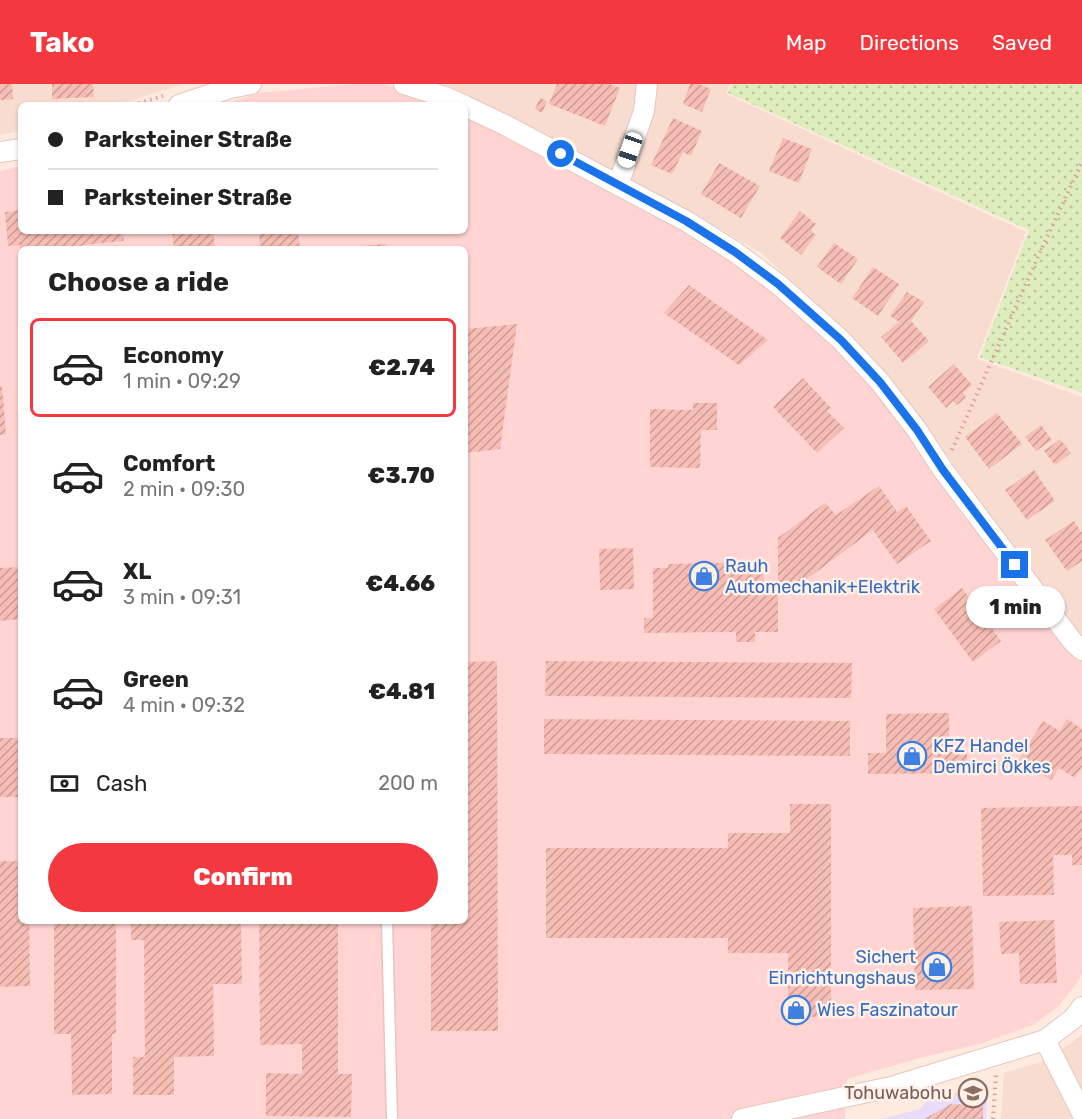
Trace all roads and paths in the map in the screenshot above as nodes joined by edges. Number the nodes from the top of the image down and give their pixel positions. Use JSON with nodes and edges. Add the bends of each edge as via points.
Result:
{"nodes":[{"id":1,"x":251,"y":84,"type":"edge"},
{"id":2,"x":404,"y":84,"type":"edge"},
{"id":3,"x":647,"y":84,"type":"edge"},
{"id":4,"x":229,"y":86,"type":"edge"},
{"id":5,"x":187,"y":102,"type":"edge"},
{"id":6,"x":456,"y":102,"type":"edge"},
{"id":7,"x":468,"y":108,"type":"edge"},
{"id":8,"x":18,"y":149,"type":"edge"},
{"id":9,"x":0,"y":152,"type":"edge"},
{"id":10,"x":1082,"y":162,"type":"edge"},
{"id":11,"x":618,"y":185,"type":"junction"},
{"id":12,"x":943,"y":470,"type":"junction"},
{"id":13,"x":1082,"y":650,"type":"edge"},
{"id":14,"x":387,"y":924,"type":"edge"},
{"id":15,"x":1082,"y":1006,"type":"edge"},
{"id":16,"x":1045,"y":1040,"type":"junction"},
{"id":17,"x":997,"y":1056,"type":"junction"},
{"id":18,"x":1082,"y":1113,"type":"edge"},
{"id":19,"x":392,"y":1119,"type":"edge"},
{"id":20,"x":742,"y":1119,"type":"edge"},
{"id":21,"x":993,"y":1119,"type":"edge"}],
"edges":[{"from":1,"to":4,"type":"street"},
{"from":2,"to":6,"type":"street"},
{"from":3,"to":11,"type":"street","via":[[644,111]]},
{"from":4,"to":5,"type":"street"},
{"from":7,"to":11,"type":"street"},
{"from":8,"to":9,"type":"street"},
{"from":10,"to":12,"type":"path"},
{"from":11,"to":12,"type":"street","via":[[686,221],[778,284],[841,340],[880,382]]},
{"from":12,"to":13,"type":"street"},
{"from":14,"to":19,"type":"lane"},
{"from":15,"to":16,"type":"street","via":[[1074,1018]]},
{"from":16,"to":17,"type":"street"},
{"from":16,"to":18,"type":"street"},
{"from":17,"to":20,"type":"street","via":[[891,1087]]},
{"from":17,"to":21,"type":"path"}]}
